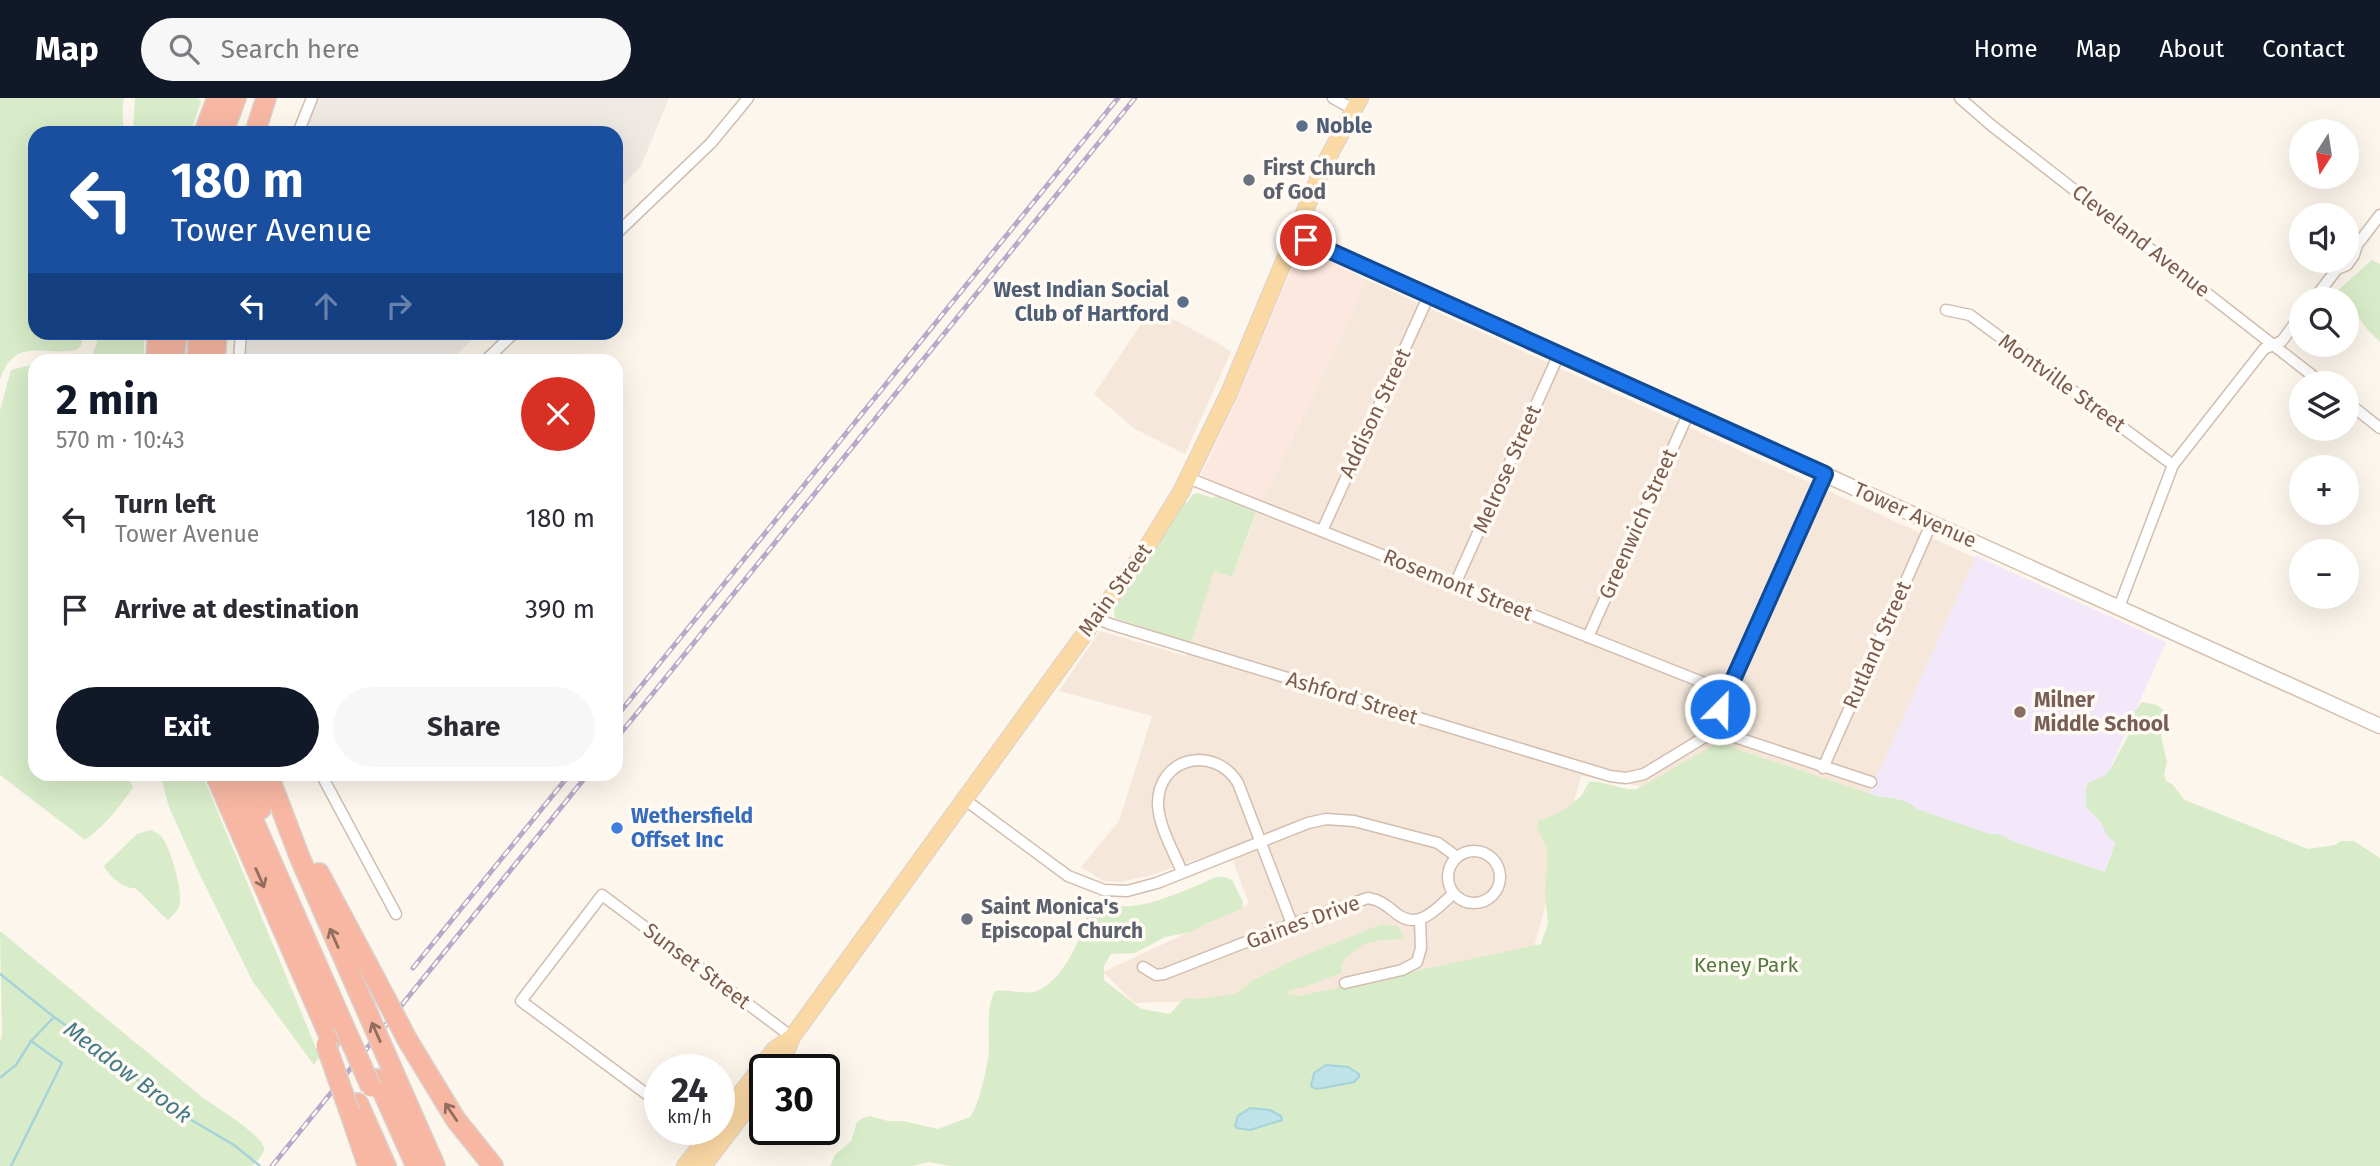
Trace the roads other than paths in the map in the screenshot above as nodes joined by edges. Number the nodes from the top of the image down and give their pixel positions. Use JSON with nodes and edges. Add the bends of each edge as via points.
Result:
{"nodes":[{"id":1,"x":217,"y":98,"type":"edge"},
{"id":2,"x":236,"y":98,"type":"edge"},
{"id":3,"x":247,"y":98,"type":"edge"},
{"id":4,"x":266,"y":98,"type":"edge"},
{"id":5,"x":312,"y":98,"type":"edge"},
{"id":6,"x":748,"y":98,"type":"edge"},
{"id":7,"x":1333,"y":98,"type":"edge"},
{"id":8,"x":1960,"y":98,"type":"edge"},
{"id":9,"x":1357,"y":103,"type":"edge"},
{"id":10,"x":207,"y":126,"type":"edge"},
{"id":11,"x":226,"y":126,"type":"edge"},
{"id":12,"x":239,"y":126,"type":"edge"},
{"id":13,"x":257,"y":126,"type":"edge"},
{"id":14,"x":301,"y":126,"type":"edge"},
{"id":15,"x":2380,"y":215,"type":"edge"},
{"id":16,"x":623,"y":227,"type":"edge"},
{"id":17,"x":1296,"y":235,"type":"junction"},
{"id":18,"x":2359,"y":239,"type":"edge"},
{"id":19,"x":1429,"y":295,"type":"junction"},
{"id":20,"x":1946,"y":310,"type":"dead end"},
{"id":21,"x":2289,"y":331,"type":"edge"},
{"id":22,"x":506,"y":340,"type":"edge"},
{"id":23,"x":2273,"y":345,"type":"junction"},
{"id":24,"x":492,"y":354,"type":"edge"},
{"id":25,"x":1559,"y":354,"type":"junction"},
{"id":26,"x":2307,"y":371,"type":"edge"},
{"id":27,"x":2359,"y":411,"type":"edge"},
{"id":28,"x":1689,"y":412,"type":"junction"},
{"id":29,"x":2380,"y":428,"type":"edge"},
{"id":30,"x":2173,"y":465,"type":"junction"},
{"id":31,"x":1825,"y":474,"type":"junction"},
{"id":32,"x":1188,"y":478,"type":"junction"},
{"id":33,"x":1932,"y":522,"type":"junction"},
{"id":34,"x":1322,"y":531,"type":"junction"},
{"id":35,"x":1455,"y":584,"type":"junction"},
{"id":36,"x":2119,"y":607,"type":"junction"},
{"id":37,"x":1096,"y":618,"type":"junction"},
{"id":38,"x":1588,"y":637,"type":"junction"},
{"id":39,"x":1727,"y":692,"type":"junction"},
{"id":40,"x":2380,"y":726,"type":"edge"},
{"id":41,"x":1712,"y":727,"type":"junction"},
{"id":42,"x":1823,"y":768,"type":"junction"},
{"id":43,"x":218,"y":781,"type":"edge"},
{"id":44,"x":236,"y":781,"type":"edge"},
{"id":45,"x":252,"y":781,"type":"edge"},
{"id":46,"x":270,"y":781,"type":"edge"},
{"id":47,"x":325,"y":781,"type":"edge"},
{"id":48,"x":1871,"y":782,"type":"dead end"},
{"id":49,"x":964,"y":799,"type":"junction"},
{"id":50,"x":285,"y":823,"type":"junction"},
{"id":51,"x":1260,"y":842,"type":"junction"},
{"id":52,"x":1457,"y":857,"type":"junction"},
{"id":53,"x":1182,"y":872,"type":"junction"},
{"id":54,"x":1453,"y":894,"type":"junction"},
{"id":55,"x":396,"y":914,"type":"dead end"},
{"id":56,"x":1420,"y":919,"type":"junction"},
{"id":57,"x":1292,"y":924,"type":"junction"},
{"id":58,"x":1143,"y":967,"type":"dead end"},
{"id":59,"x":1345,"y":983,"type":"dead end"},
{"id":60,"x":342,"y":1025,"type":"junction"},
{"id":61,"x":792,"y":1037,"type":"junction"},
{"id":62,"x":785,"y":1054,"type":"edge"},
{"id":63,"x":369,"y":1089,"type":"junction"},
{"id":64,"x":644,"y":1092,"type":"edge"},
{"id":65,"x":749,"y":1099,"type":"edge"},
{"id":66,"x":735,"y":1108,"type":"edge"},
{"id":67,"x":735,"y":1112,"type":"edge"},
{"id":68,"x":706,"y":1145,"type":"edge"},
{"id":69,"x":710,"y":1145,"type":"edge"},
{"id":70,"x":369,"y":1166,"type":"edge"},
{"id":71,"x":386,"y":1166,"type":"edge"},
{"id":72,"x":405,"y":1166,"type":"edge"},
{"id":73,"x":416,"y":1166,"type":"edge"},
{"id":74,"x":435,"y":1166,"type":"edge"},
{"id":75,"x":493,"y":1166,"type":"edge"},
{"id":76,"x":685,"y":1166,"type":"edge"},
{"id":77,"x":703,"y":1166,"type":"edge"}],
"edges":[{"from":1,"to":10,"type":"highway"},
{"from":2,"to":11,"type":"highway"},
{"from":3,"to":12,"type":"highway"},
{"from":4,"to":13,"type":"highway"},
{"from":5,"to":14,"type":"street"},
{"from":6,"to":16,"type":"street","via":[[721,133]]},
{"from":7,"to":9,"type":"street"},
{"from":8,"to":23,"type":"street","name":"Cleveland Avenue"},
{"from":9,"to":17,"type":"main road","name":"Main Street","via":[[1324,165]]},
{"from":15,"to":18,"type":"street"},
{"from":17,"to":19,"type":"main road","name":"Tower Avenue"},
{"from":17,"to":32,"type":"main road","name":"Main Street"},
{"from":19,"to":25,"type":"main road","name":"Tower Avenue"},
{"from":19,"to":34,"type":"street","name":"Addison Street"},
{"from":20,"to":30,"type":"street","name":"Montville Street","via":[[1970,316]]},
{"from":21,"to":23,"type":"street"},
{"from":22,"to":24,"type":"street"},
{"from":23,"to":26,"type":"street","name":"Cleveland Avenue"},
{"from":23,"to":30,"type":"street","via":[[2264,349]]},
{"from":25,"to":28,"type":"main road","name":"Tower Avenue"},
{"from":25,"to":35,"type":"street","name":"Melrose Street"},
{"from":27,"to":29,"type":"street"},
{"from":28,"to":31,"type":"main road","name":"Tower Avenue"},
{"from":28,"to":38,"type":"street","name":"Greenwich Street"},
{"from":30,"to":36,"type":"street"},
{"from":31,"to":33,"type":"main road","name":"Tower Avenue"},
{"from":31,"to":39,"type":"street"},
{"from":32,"to":34,"type":"street","name":"Rosemont Street"},
{"from":32,"to":37,"type":"main road","name":"Main Street","via":[[1144,552]]},
{"from":33,"to":36,"type":"main road","name":"Tower Avenue"},
{"from":33,"to":42,"type":"street","name":"Rutland Street"},
{"from":34,"to":35,"type":"street","name":"Rosemont Street"},
{"from":35,"to":38,"type":"street","name":"Rosemont Street"},
{"from":36,"to":40,"type":"main road","name":"Tower Avenue"},
{"from":37,"to":41,"type":"street","name":"Ashford Street","via":[[1610,776],[1644,774],[1703,739]]},
{"from":37,"to":49,"type":"main road","name":"Main Street"},
{"from":38,"to":39,"type":"street","name":"Rosemont Street"},
{"from":39,"to":41,"type":"street"},
{"from":41,"to":42,"type":"street"},
{"from":42,"to":48,"type":"street"},
{"from":43,"to":60,"type":"highway","one_way":true,"via":[[320,1014]]},
{"from":44,"to":60,"type":"highway"},
{"from":45,"to":60,"type":"highway"},
{"from":46,"to":50,"type":"highway"},
{"from":47,"to":55,"type":"street"},
{"from":49,"to":53,"type":"street","via":[[1064,874],[1086,884],[1127,891]]},
{"from":49,"to":61,"type":"main road","name":"Main Street"},
{"from":60,"to":50,"type":"highway","one_way":true},
{"from":75,"to":50,"type":"highway","one_way":true,"bridge":true,"via":[[451,1113],[319,874]]},
{"from":51,"to":52,"type":"street","via":[[1308,824],[1340,819],[1438,843]]},
{"from":51,"to":53,"type":"street"},
{"from":51,"to":53,"type":"street","via":[[1238,783],[1227,770],[1205,760],[1180,765],[1164,780],[1158,805]]},
{"from":51,"to":57,"type":"street"},
{"from":52,"to":54,"type":"street","via":[[1447,876]]},
{"from":52,"to":54,"type":"street","via":[[1474,851],[1491,857],[1500,882],[1483,902],[1465,902]]},
{"from":54,"to":56,"type":"street"},
{"from":56,"to":57,"type":"street","name":"Gaines Drive","via":[[1403,918],[1378,899],[1368,898]]},
{"from":56,"to":59,"type":"street","via":[[1417,962]]},
{"from":57,"to":58,"type":"street","name":"Gaines Drive","via":[[1164,974]]},
{"from":60,"to":63,"type":"highway"},
{"from":63,"to":60,"type":"highway","one_way":true,"bridge":true},
{"from":61,"to":62,"type":"main road"},
{"from":61,"to":64,"type":"street","name":"Sunset Street","via":[[602,895],[521,1001]]},
{"from":61,"to":66,"type":"main road","via":[[774,1050]]},
{"from":63,"to":70,"type":"highway"},
{"from":63,"to":71,"type":"highway"},
{"from":63,"to":72,"type":"highway"},
{"from":63,"to":73,"type":"highway"},
{"from":63,"to":74,"type":"highway"},
{"from":65,"to":67,"type":"main road"},
{"from":68,"to":76,"type":"main road"},
{"from":69,"to":77,"type":"main road"}]}
